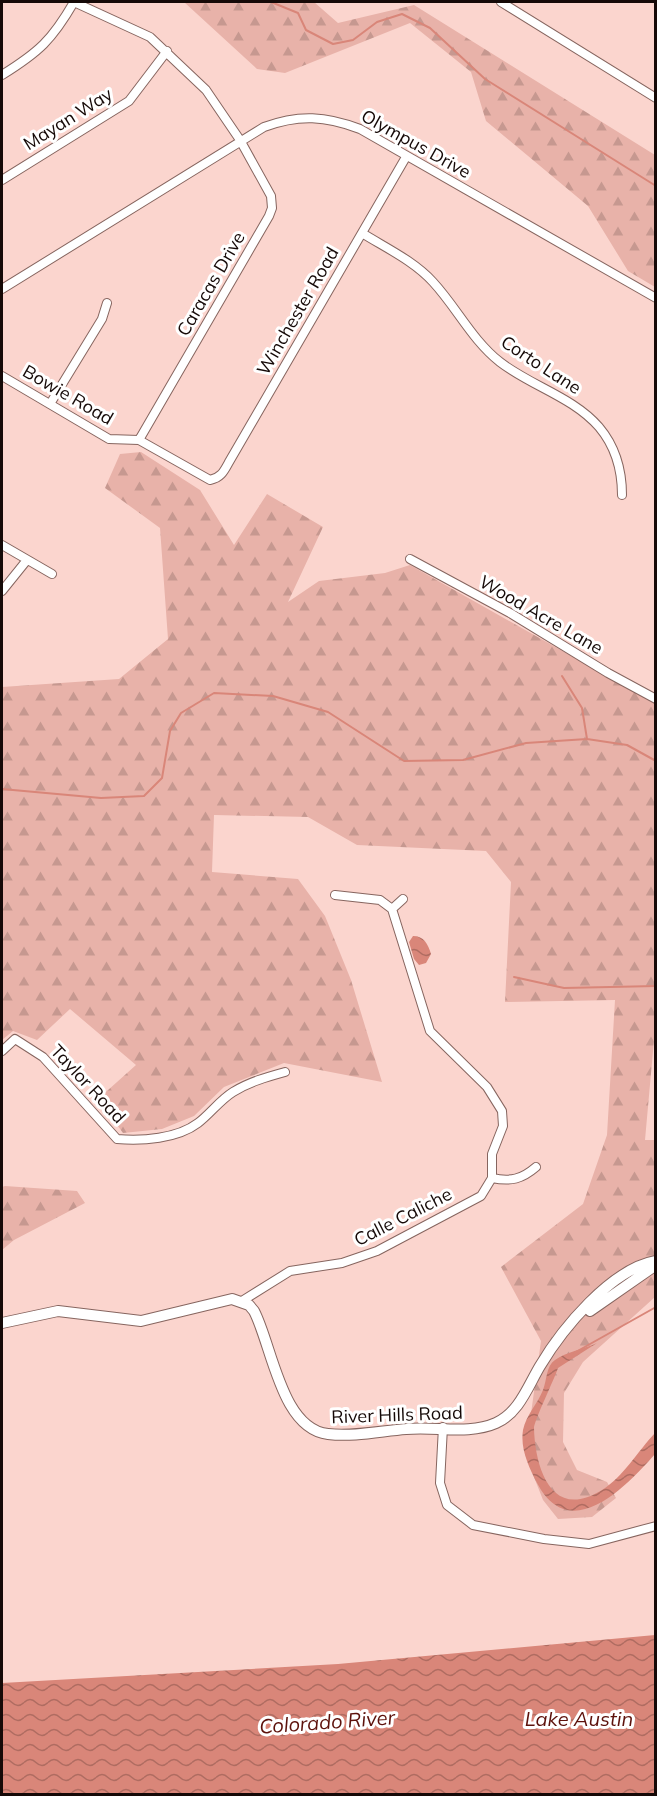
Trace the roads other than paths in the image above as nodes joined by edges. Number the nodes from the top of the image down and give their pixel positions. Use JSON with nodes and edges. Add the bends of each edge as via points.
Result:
{"nodes":[{"id":1,"x":74,"y":2,"type":"edge"},
{"id":2,"x":501,"y":2,"type":"edge"},
{"id":3,"x":167,"y":51,"type":"junction"},
{"id":4,"x":2,"y":75,"type":"edge"},
{"id":5,"x":656,"y":98,"type":"edge"},
{"id":6,"x":240,"y":140,"type":"junction"},
{"id":7,"x":406,"y":157,"type":"junction"},
{"id":8,"x":2,"y":180,"type":"edge"},
{"id":9,"x":362,"y":233,"type":"junction"},
{"id":10,"x":2,"y":289,"type":"edge"},
{"id":11,"x":656,"y":298,"type":"edge"},
{"id":12,"x":107,"y":303,"type":"dead end"},
{"id":13,"x":2,"y":376,"type":"edge"},
{"id":14,"x":51,"y":404,"type":"junction"},
{"id":15,"x":139,"y":441,"type":"junction"},
{"id":16,"x":215,"y":479,"type":"joint"},
{"id":17,"x":622,"y":495,"type":"dead end"},
{"id":18,"x":2,"y":545,"type":"edge"},
{"id":19,"x":410,"y":558,"type":"dead end"},
{"id":20,"x":27,"y":560,"type":"junction"},
{"id":21,"x":52,"y":574,"type":"dead end"},
{"id":22,"x":2,"y":591,"type":"edge"},
{"id":23,"x":656,"y":699,"type":"edge"},
{"id":24,"x":335,"y":895,"type":"dead end"},
{"id":25,"x":403,"y":899,"type":"dead end"},
{"id":26,"x":392,"y":909,"type":"junction"},
{"id":27,"x":2,"y":1052,"type":"edge"},
{"id":28,"x":285,"y":1072,"type":"dead end"},
{"id":29,"x":536,"y":1167,"type":"dead end"},
{"id":30,"x":492,"y":1178,"type":"junction"},
{"id":31,"x":656,"y":1263,"type":"edge"},
{"id":32,"x":242,"y":1301,"type":"junction"},
{"id":33,"x":2,"y":1323,"type":"edge"},
{"id":34,"x":443,"y":1427,"type":"junction"},
{"id":35,"x":656,"y":1526,"type":"edge"}],
"edges":[{"from":1,"to":3,"type":"street","via":[[150,37]]},
{"from":1,"to":4,"type":"street","via":[[57,32],[41,49]]},
{"from":2,"to":5,"type":"street"},
{"from":3,"to":6,"type":"street","via":[[206,90]]},
{"from":3,"to":8,"type":"street","name":"Mayan Way","via":[[129,101]]},
{"from":6,"to":7,"type":"street","name":"Olympus Drive","via":[[286,119],[325,118],[360,129]]},
{"from":6,"to":10,"type":"street","name":"Olympus Drive"},
{"from":6,"to":15,"type":"street","name":"Caracas Drive","via":[[271,196],[272,208]]},
{"from":7,"to":9,"type":"street","name":"Winchester Road"},
{"from":7,"to":11,"type":"street","name":"Olympus Drive"},
{"from":9,"to":16,"type":"street","name":"Winchester Road","via":[[221,476]]},
{"from":9,"to":17,"type":"street","name":"Corto Lane","via":[[428,277],[471,333],[501,363],[577,408],[598,426],[615,454]]},
{"from":12,"to":14,"type":"street","via":[[102,319]]},
{"from":13,"to":14,"type":"street","name":"Bowie Road"},
{"from":14,"to":15,"type":"street","name":"Bowie Road","via":[[109,439]]},
{"from":15,"to":16,"type":"street","name":"Bowie Road","via":[[210,480]]},
{"from":18,"to":20,"type":"street"},
{"from":19,"to":23,"type":"street","name":"Wood Acre Lane"},
{"from":20,"to":21,"type":"street"},
{"from":20,"to":22,"type":"street"},
{"from":24,"to":26,"type":"street","via":[[380,900]]},
{"from":25,"to":26,"type":"street"},
{"from":26,"to":30,"type":"street","via":[[430,1031],[487,1087],[502,1112],[503,1126],[492,1154]]},
{"from":27,"to":28,"type":"street","name":"Taylor Road","via":[[15,1039],[43,1057],[117,1139],[171,1135],[196,1125],[231,1093],[261,1078]]},
{"from":29,"to":30,"type":"street","via":[[518,1179]]},
{"from":30,"to":32,"type":"street","name":"Calle Caliche","via":[[481,1196],[377,1251],[342,1263],[290,1271]]},
{"from":31,"to":34,"type":"street","name":"River Hills Road","via":[[575,1321],[552,1347],[511,1412],[484,1427]]},
{"from":32,"to":33,"type":"street","via":[[226,1299],[141,1321],[70,1311]]},
{"from":32,"to":34,"type":"street","name":"River Hills Road","via":[[258,1318],[287,1398],[316,1431],[342,1435]]},
{"from":34,"to":35,"type":"street","via":[[440,1483],[447,1505],[473,1525],[589,1544]]}]}
